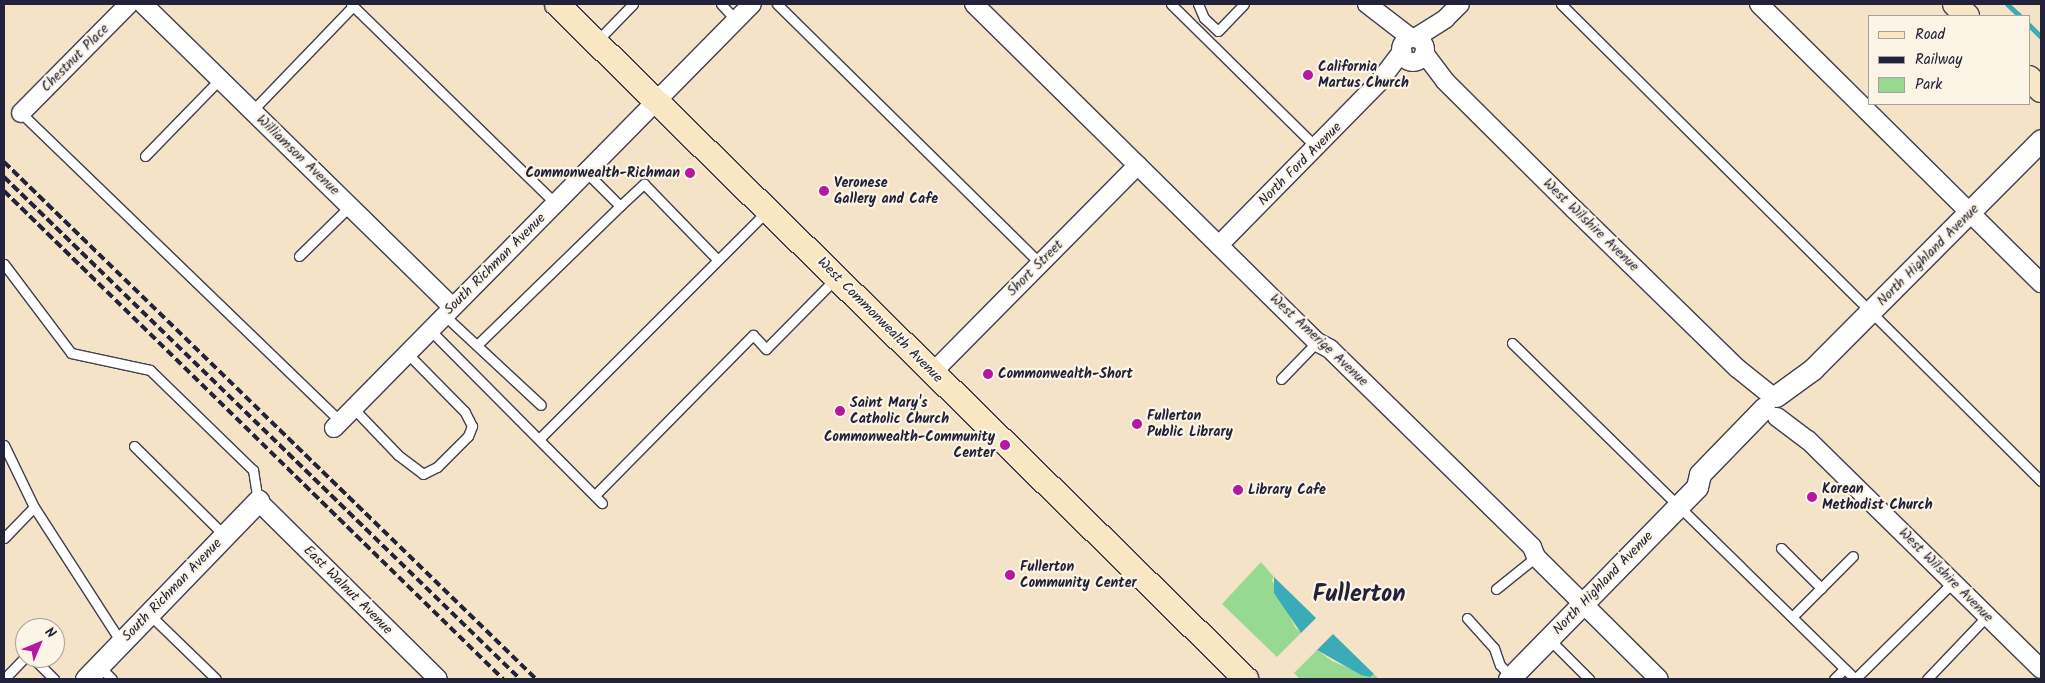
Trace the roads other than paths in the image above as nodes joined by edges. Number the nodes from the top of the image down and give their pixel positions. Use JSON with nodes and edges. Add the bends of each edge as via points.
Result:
{"nodes":[{"id":1,"x":129,"y":4,"type":"edge"},
{"id":2,"x":143,"y":4,"type":"edge"},
{"id":3,"x":557,"y":4,"type":"edge"},
{"id":4,"x":633,"y":4,"type":"edge"},
{"id":5,"x":721,"y":4,"type":"edge"},
{"id":6,"x":752,"y":4,"type":"edge"},
{"id":7,"x":777,"y":4,"type":"edge"},
{"id":8,"x":974,"y":4,"type":"edge"},
{"id":9,"x":1171,"y":4,"type":"edge"},
{"id":10,"x":1198,"y":4,"type":"edge"},
{"id":11,"x":1244,"y":4,"type":"edge"},
{"id":12,"x":1460,"y":4,"type":"edge"},
{"id":13,"x":1561,"y":4,"type":"edge"},
{"id":14,"x":1759,"y":4,"type":"edge"},
{"id":15,"x":1955,"y":4,"type":"edge"},
{"id":16,"x":352,"y":5,"type":"edge"},
{"id":17,"x":1371,"y":8,"type":"edge"},
{"id":18,"x":1966,"y":15,"type":"edge"},
{"id":19,"x":736,"y":20,"type":"junction"},
{"id":20,"x":596,"y":42,"type":"junction"},
{"id":21,"x":1413,"y":50,"type":"junction"},
{"id":22,"x":220,"y":79,"type":"junction"},
{"id":23,"x":2030,"y":79,"type":"edge"},
{"id":24,"x":2041,"y":90,"type":"edge"},
{"id":25,"x":656,"y":101,"type":"junction"},
{"id":26,"x":252,"y":110,"type":"junction"},
{"id":27,"x":21,"y":113,"type":"joint"},
{"id":28,"x":2041,"y":140,"type":"edge"},
{"id":29,"x":1317,"y":147,"type":"junction"},
{"id":30,"x":145,"y":156,"type":"dead end"},
{"id":31,"x":1138,"y":165,"type":"junction"},
{"id":32,"x":586,"y":172,"type":"junction"},
{"id":33,"x":555,"y":203,"type":"junction"},
{"id":34,"x":350,"y":206,"type":"junction"},
{"id":35,"x":620,"y":206,"type":"junction"},
{"id":36,"x":768,"y":209,"type":"junction"},
{"id":37,"x":1970,"y":213,"type":"junction"},
{"id":38,"x":1219,"y":245,"type":"junction"},
{"id":39,"x":299,"y":256,"type":"dead end"},
{"id":40,"x":717,"y":259,"type":"junction"},
{"id":41,"x":1040,"y":263,"type":"junction"},
{"id":42,"x":4,"y":264,"type":"edge"},
{"id":43,"x":837,"y":277,"type":"junction"},
{"id":44,"x":2041,"y":283,"type":"edge"},
{"id":45,"x":448,"y":311,"type":"junction"},
{"id":46,"x":1871,"y":312,"type":"junction"},
{"id":47,"x":430,"y":330,"type":"junction"},
{"id":48,"x":1317,"y":342,"type":"junction"},
{"id":49,"x":1512,"y":343,"type":"dead end"},
{"id":50,"x":477,"y":345,"type":"junction"},
{"id":51,"x":407,"y":353,"type":"junction"},
{"id":52,"x":933,"y":372,"type":"junction"},
{"id":53,"x":1281,"y":379,"type":"dead end"},
{"id":54,"x":541,"y":405,"type":"dead end"},
{"id":55,"x":1775,"y":406,"type":"junction"},
{"id":56,"x":353,"y":408,"type":"junction"},
{"id":57,"x":337,"y":424,"type":"joint"},
{"id":58,"x":539,"y":439,"type":"junction"},
{"id":59,"x":4,"y":445,"type":"edge"},
{"id":60,"x":134,"y":446,"type":"dead end"},
{"id":61,"x":2041,"y":482,"type":"edge"},
{"id":62,"x":595,"y":495,"type":"junction"},
{"id":63,"x":258,"y":501,"type":"junction"},
{"id":64,"x":602,"y":503,"type":"dead end"},
{"id":65,"x":1679,"y":506,"type":"junction"},
{"id":66,"x":34,"y":507,"type":"junction"},
{"id":67,"x":225,"y":536,"type":"junction"},
{"id":68,"x":4,"y":538,"type":"edge"},
{"id":69,"x":1781,"y":548,"type":"dead end"},
{"id":70,"x":1854,"y":556,"type":"dead end"},
{"id":71,"x":1536,"y":557,"type":"junction"},
{"id":72,"x":1952,"y":582,"type":"junction"},
{"id":73,"x":1821,"y":588,"type":"junction"},
{"id":74,"x":1496,"y":589,"type":"dead end"},
{"id":75,"x":1583,"y":605,"type":"junction"},
{"id":76,"x":149,"y":614,"type":"junction"},
{"id":77,"x":1987,"y":616,"type":"junction"},
{"id":78,"x":1792,"y":617,"type":"junction"},
{"id":79,"x":1467,"y":618,"type":"dead end"},
{"id":80,"x":1548,"y":639,"type":"junction"},
{"id":81,"x":121,"y":643,"type":"junction"},
{"id":82,"x":15,"y":667,"type":"edge"},
{"id":83,"x":43,"y":668,"type":"edge"},
{"id":84,"x":1844,"y":669,"type":"junction"},
{"id":85,"x":2041,"y":669,"type":"edge"},
{"id":86,"x":99,"y":675,"type":"edge"},
{"id":87,"x":1510,"y":678,"type":"edge"},
{"id":88,"x":4,"y":679,"type":"edge"},
{"id":89,"x":54,"y":679,"type":"edge"},
{"id":90,"x":216,"y":679,"type":"edge"},
{"id":91,"x":438,"y":679,"type":"edge"},
{"id":92,"x":1246,"y":679,"type":"edge"},
{"id":93,"x":1589,"y":679,"type":"edge"},
{"id":94,"x":1659,"y":679,"type":"edge"},
{"id":95,"x":1834,"y":679,"type":"edge"},
{"id":96,"x":1926,"y":679,"type":"edge"}],
"edges":[{"from":1,"to":27,"type":"street","name":"Chestnut Place"},
{"from":2,"to":22,"type":"street","name":"Williamson Avenue"},
{"from":3,"to":20,"type":"main road","name":"West Commonwealth Avenue"},
{"from":4,"to":20,"type":"lane"},
{"from":5,"to":19,"type":"lane"},
{"from":6,"to":19,"type":"street","name":"South Richman Avenue"},
{"from":7,"to":41,"type":"lane"},
{"from":8,"to":31,"type":"street","name":"West Amerige Avenue"},
{"from":9,"to":29,"type":"lane"},
{"from":10,"to":11,"type":"lane","via":[[1204,18],[1218,31]]},
{"from":12,"to":21,"type":"street","name":"North Ford Avenue"},
{"from":13,"to":46,"type":"lane"},
{"from":14,"to":37,"type":"street"},
{"from":15,"to":18,"type":"main road"},
{"from":16,"to":26,"type":"lane"},
{"from":16,"to":33,"type":"lane"},
{"from":17,"to":21,"type":"street","name":"West Wilshire Avenue"},
{"from":19,"to":25,"type":"street","name":"South Richman Avenue"},
{"from":20,"to":25,"type":"main road","name":"West Commonwealth Avenue"},
{"from":21,"to":29,"type":"street","name":"North Ford Avenue"},
{"from":21,"to":55,"type":"street","name":"West Wilshire Avenue"},
{"from":22,"to":26,"type":"street","name":"Williamson Avenue"},
{"from":22,"to":30,"type":"lane"},
{"from":23,"to":24,"type":"main road"},
{"from":25,"to":32,"type":"street","name":"South Richman Avenue"},
{"from":25,"to":36,"type":"main road","name":"West Commonwealth Avenue"},
{"from":26,"to":34,"type":"street","name":"Williamson Avenue"},
{"from":27,"to":57,"type":"lane"},
{"from":28,"to":37,"type":"street","name":"North Highland Avenue"},
{"from":29,"to":38,"type":"street","name":"North Ford Avenue"},
{"from":31,"to":38,"type":"street","name":"West Amerige Avenue"},
{"from":31,"to":41,"type":"street","name":"Short Street"},
{"from":32,"to":33,"type":"street","name":"South Richman Avenue"},
{"from":32,"to":35,"type":"lane"},
{"from":33,"to":45,"type":"street","name":"South Richman Avenue"},
{"from":34,"to":39,"type":"lane"},
{"from":34,"to":45,"type":"street","name":"Williamson Avenue"},
{"from":35,"to":40,"type":"lane","via":[[644,184]]},
{"from":35,"to":50,"type":"lane"},
{"from":36,"to":40,"type":"lane"},
{"from":36,"to":43,"type":"main road","name":"West Commonwealth Avenue"},
{"from":37,"to":44,"type":"street"},
{"from":37,"to":46,"type":"street","name":"North Highland Avenue"},
{"from":38,"to":48,"type":"street","name":"West Amerige Avenue"},
{"from":40,"to":58,"type":"lane"},
{"from":41,"to":52,"type":"street","name":"Short Street"},
{"from":42,"to":63,"type":"lane","via":[[71,353],[150,370],[253,470]]},
{"from":43,"to":52,"type":"main road","name":"West Commonwealth Avenue"},
{"from":43,"to":62,"type":"lane","via":[[766,349],[753,335]]},
{"from":45,"to":47,"type":"street","name":"South Richman Avenue"},
{"from":45,"to":50,"type":"lane"},
{"from":46,"to":55,"type":"street","name":"North Highland Avenue"},
{"from":46,"to":61,"type":"lane"},
{"from":47,"to":51,"type":"street","name":"South Richman Avenue"},
{"from":47,"to":58,"type":"lane"},
{"from":48,"to":53,"type":"lane"},
{"from":48,"to":71,"type":"street","name":"West Amerige Avenue","via":[[1337,355],[1532,547]]},
{"from":49,"to":65,"type":"lane"},
{"from":50,"to":54,"type":"lane"},
{"from":51,"to":56,"type":"street","name":"South Richman Avenue"},
{"from":51,"to":56,"type":"lane","via":[[465,412],[472,426],[468,436],[437,467],[423,474],[398,455]]},
{"from":52,"to":92,"type":"main road","name":"West Commonwealth Avenue"},
{"from":55,"to":65,"type":"street","name":"North Highland Avenue","via":[[1710,484],[1697,487]]},
{"from":55,"to":72,"type":"street","name":"West Wilshire Avenue"},
{"from":56,"to":57,"type":"street","name":"South Richman Avenue"},
{"from":58,"to":62,"type":"lane"},
{"from":59,"to":66,"type":"lane"},
{"from":60,"to":67,"type":"lane"},
{"from":62,"to":64,"type":"lane"},
{"from":63,"to":67,"type":"street","name":"South Richman Avenue"},
{"from":63,"to":91,"type":"street","name":"East Walnut Avenue"},
{"from":65,"to":75,"type":"street","name":"North Highland Avenue"},
{"from":65,"to":78,"type":"lane"},
{"from":66,"to":68,"type":"lane"},
{"from":66,"to":81,"type":"lane"},
{"from":67,"to":76,"type":"street","name":"South Richman Avenue"},
{"from":69,"to":73,"type":"lane"},
{"from":70,"to":73,"type":"lane"},
{"from":71,"to":74,"type":"lane"},
{"from":71,"to":75,"type":"street","name":"West Amerige Avenue"},
{"from":72,"to":77,"type":"street","name":"West Wilshire Avenue"},
{"from":72,"to":84,"type":"lane","via":[[1855,679]]},
{"from":73,"to":78,"type":"lane"},
{"from":75,"to":80,"type":"street","name":"North Highland Avenue"},
{"from":75,"to":94,"type":"street","name":"West Amerige Avenue"},
{"from":76,"to":81,"type":"street","name":"South Richman Avenue"},
{"from":76,"to":90,"type":"lane"},
{"from":77,"to":85,"type":"street","name":"West Wilshire Avenue"},
{"from":77,"to":96,"type":"lane"},
{"from":78,"to":84,"type":"lane"},
{"from":79,"to":87,"type":"lane","via":[[1494,648],[1500,665]]},
{"from":80,"to":87,"type":"street","name":"North Highland Avenue"},
{"from":80,"to":93,"type":"lane"},
{"from":81,"to":86,"type":"street","name":"South Richman Avenue"},
{"from":82,"to":88,"type":"lane"},
{"from":83,"to":89,"type":"lane"},
{"from":84,"to":95,"type":"lane"}]}
